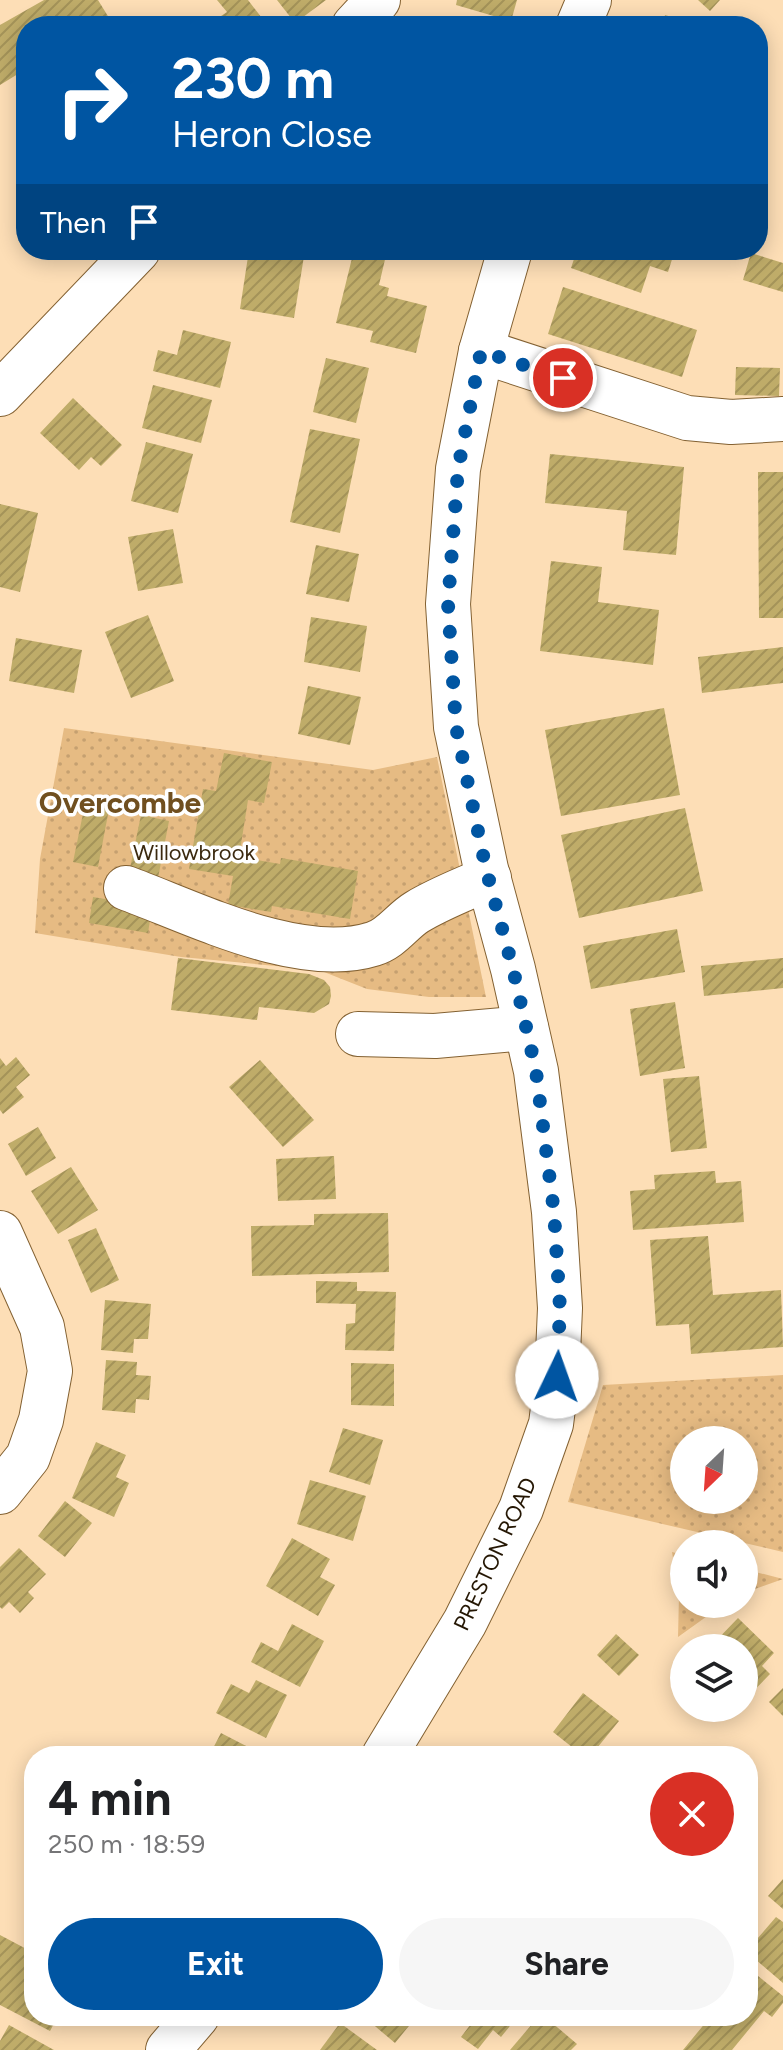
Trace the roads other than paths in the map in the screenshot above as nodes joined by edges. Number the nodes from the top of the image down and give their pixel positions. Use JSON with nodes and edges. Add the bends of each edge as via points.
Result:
{"nodes":[{"id":1,"x":378,"y":0,"type":"edge"},
{"id":2,"x":363,"y":16,"type":"edge"},
{"id":3,"x":128,"y":260,"type":"edge"},
{"id":4,"x":507,"y":260,"type":"edge"},
{"id":5,"x":481,"y":351,"type":"junction"},
{"id":6,"x":0,"y":394,"type":"edge"},
{"id":7,"x":783,"y":419,"type":"edge"},
{"id":8,"x":489,"y":878,"type":"junction"},
{"id":9,"x":126,"y":888,"type":"dead end"},
{"id":10,"x":526,"y":1028,"type":"junction"},
{"id":11,"x":358,"y":1034,"type":"dead end"},
{"id":12,"x":0,"y":1233,"type":"edge"},
{"id":13,"x":0,"y":1492,"type":"edge"},
{"id":14,"x":390,"y":1746,"type":"edge"},
{"id":15,"x":188,"y":2026,"type":"edge"},
{"id":16,"x":168,"y":2050,"type":"edge"}],
"edges":[{"from":1,"to":2,"type":"main road"},
{"from":3,"to":6,"type":"main road"},
{"from":4,"to":5,"type":"main road","name":"PRESTON ROAD"},
{"from":5,"to":7,"type":"main road","via":[[687,418]]},
{"from":5,"to":8,"type":"main road","name":"PRESTON ROAD","via":[[458,469],[448,604],[456,727]]},
{"from":8,"to":9,"type":"main road","via":[[414,914],[375,944],[349,949],[263,939]]},
{"from":8,"to":10,"type":"main road","name":"PRESTON ROAD"},
{"from":10,"to":11,"type":"main road","via":[[435,1036]]},
{"from":10,"to":14,"type":"main road","name":"PRESTON ROAD","via":[[554,1212],[560,1308],[551,1424],[521,1509],[477,1598]]},
{"from":12,"to":13,"type":"main road","via":[[42,1327],[50,1371],[28,1457]]},
{"from":15,"to":16,"type":"main road"}]}
